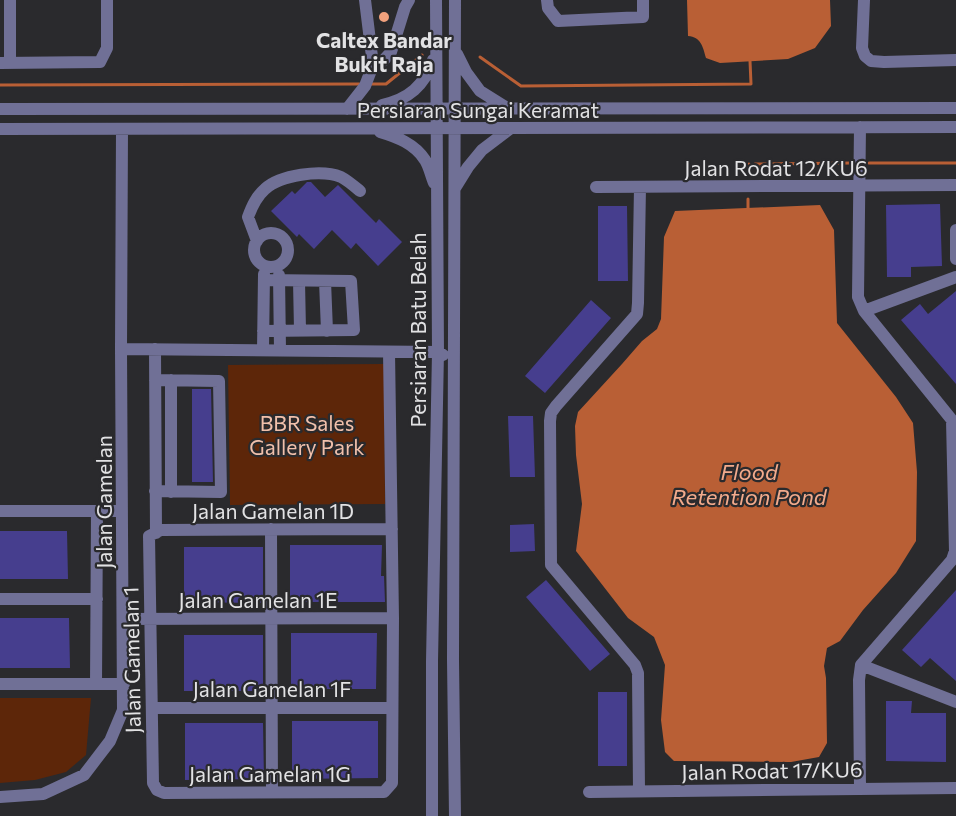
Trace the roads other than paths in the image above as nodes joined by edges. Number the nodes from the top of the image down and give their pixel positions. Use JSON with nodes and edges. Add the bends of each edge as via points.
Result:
{"nodes":[{"id":1,"x":10,"y":0,"type":"edge"},
{"id":2,"x":107,"y":0,"type":"edge"},
{"id":3,"x":364,"y":0,"type":"edge"},
{"id":4,"x":409,"y":0,"type":"edge"},
{"id":5,"x":436,"y":0,"type":"edge"},
{"id":6,"x":455,"y":0,"type":"edge"},
{"id":7,"x":547,"y":0,"type":"edge"},
{"id":8,"x":644,"y":0,"type":"edge"},
{"id":9,"x":864,"y":0,"type":"edge"},
{"id":10,"x":437,"y":51,"type":"junction"},
{"id":11,"x":455,"y":51,"type":"junction"},
{"id":12,"x":956,"y":60,"type":"edge"},
{"id":13,"x":5,"y":63,"type":"edge"},
{"id":14,"x":373,"y":65,"type":"junction"},
{"id":15,"x":956,"y":108,"type":"edge"},
{"id":16,"x":0,"y":109,"type":"edge"},
{"id":17,"x":347,"y":109,"type":"junction"},
{"id":18,"x":366,"y":109,"type":"junction"},
{"id":19,"x":437,"y":109,"type":"junction"},
{"id":20,"x":454,"y":109,"type":"junction"},
{"id":21,"x":508,"y":109,"type":"junction"},
{"id":22,"x":860,"y":127,"type":"junction"},
{"id":23,"x":956,"y":127,"type":"edge"},
{"id":24,"x":368,"y":128,"type":"junction"},
{"id":25,"x":437,"y":128,"type":"junction"},
{"id":26,"x":454,"y":128,"type":"junction"},
{"id":27,"x":511,"y":128,"type":"junction"},
{"id":28,"x":0,"y":129,"type":"edge"},
{"id":29,"x":122,"y":129,"type":"junction"},
{"id":30,"x":860,"y":185,"type":"junction"},
{"id":31,"x":956,"y":185,"type":"edge"},
{"id":32,"x":596,"y":187,"type":"dead end"},
{"id":33,"x":640,"y":187,"type":"junction"},
{"id":34,"x":454,"y":189,"type":"junction"},
{"id":35,"x":360,"y":191,"type":"dead end"},
{"id":36,"x":437,"y":192,"type":"junction"},
{"id":37,"x":956,"y":230,"type":"edge"},
{"id":38,"x":257,"y":241,"type":"junction"},
{"id":39,"x":956,"y":259,"type":"edge"},
{"id":40,"x":279,"y":264,"type":"junction"},
{"id":41,"x":265,"y":265,"type":"junction"},
{"id":42,"x":956,"y":276,"type":"edge"},
{"id":43,"x":264,"y":280,"type":"junction"},
{"id":44,"x":279,"y":280,"type":"junction"},
{"id":45,"x":299,"y":280,"type":"junction"},
{"id":46,"x":326,"y":280,"type":"junction"},
{"id":47,"x":864,"y":311,"type":"junction"},
{"id":48,"x":300,"y":330,"type":"junction"},
{"id":49,"x":263,"y":331,"type":"junction"},
{"id":50,"x":279,"y":331,"type":"junction"},
{"id":51,"x":327,"y":331,"type":"junction"},
{"id":52,"x":121,"y":349,"type":"junction"},
{"id":53,"x":154,"y":349,"type":"junction"},
{"id":54,"x":263,"y":350,"type":"junction"},
{"id":55,"x":280,"y":350,"type":"junction"},
{"id":56,"x":389,"y":352,"type":"junction"},
{"id":57,"x":438,"y":352,"type":"junction"},
{"id":58,"x":155,"y":380,"type":"junction"},
{"id":59,"x":171,"y":380,"type":"junction"},
{"id":60,"x":453,"y":388,"type":"junction"},
{"id":61,"x":954,"y":419,"type":"edge"},
{"id":62,"x":155,"y":491,"type":"junction"},
{"id":63,"x":171,"y":492,"type":"junction"},
{"id":64,"x":0,"y":511,"type":"edge"},
{"id":65,"x":97,"y":511,"type":"junction"},
{"id":66,"x":122,"y":511,"type":"junction"},
{"id":67,"x":271,"y":529,"type":"junction"},
{"id":68,"x":392,"y":529,"type":"junction"},
{"id":69,"x":156,"y":533,"type":"junction"},
{"id":70,"x":954,"y":561,"type":"edge"},
{"id":71,"x":0,"y":599,"type":"edge"},
{"id":72,"x":97,"y":599,"type":"junction"},
{"id":73,"x":272,"y":618,"type":"junction"},
{"id":74,"x":393,"y":618,"type":"junction"},
{"id":75,"x":123,"y":619,"type":"junction"},
{"id":76,"x":150,"y":619,"type":"junction"},
{"id":77,"x":861,"y":664,"type":"junction"},
{"id":78,"x":0,"y":684,"type":"edge"},
{"id":79,"x":96,"y":684,"type":"junction"},
{"id":80,"x":124,"y":684,"type":"junction"},
{"id":81,"x":956,"y":702,"type":"edge"},
{"id":82,"x":272,"y":707,"type":"junction"},
{"id":83,"x":152,"y":708,"type":"junction"},
{"id":84,"x":392,"y":708,"type":"junction"},
{"id":85,"x":956,"y":788,"type":"edge"},
{"id":86,"x":860,"y":789,"type":"junction"},
{"id":87,"x":157,"y":790,"type":"joint"},
{"id":88,"x":639,"y":791,"type":"junction"},
{"id":89,"x":272,"y":792,"type":"junction"},
{"id":90,"x":589,"y":792,"type":"dead end"},
{"id":91,"x":0,"y":797,"type":"edge"},
{"id":92,"x":432,"y":816,"type":"edge"},
{"id":93,"x":455,"y":816,"type":"edge"}],
"edges":[{"from":1,"to":13,"type":"street"},
{"from":2,"to":13,"type":"street","via":[[107,48],[100,62]]},
{"from":3,"to":14,"type":"street"},
{"from":4,"to":14,"type":"street","via":[[391,52]]},
{"from":5,"to":10,"type":"street","name":"Persiaran Batu Belah"},
{"from":6,"to":11,"type":"street","name":"Persiaran Batu Belah"},
{"from":7,"to":8,"type":"street","via":[[558,21],[643,17]]},
{"from":9,"to":12,"type":"street","via":[[862,48],[871,61]]},
{"from":10,"to":18,"type":"street","via":[[429,73],[413,92],[392,103]]},
{"from":10,"to":19,"type":"street","name":"Persiaran Batu Belah"},
{"from":11,"to":20,"type":"street","name":"Persiaran Batu Belah"},
{"from":11,"to":21,"type":"street","via":[[480,91]]},
{"from":14,"to":17,"type":"street","via":[[365,86]]},
{"from":15,"to":21,"type":"street","name":"Persiaran Sungai Keramat"},
{"from":16,"to":17,"type":"street","name":"Persiaran Sungai Keramat"},
{"from":17,"to":18,"type":"street","name":"Persiaran Sungai Keramat"},
{"from":18,"to":19,"type":"street","name":"Persiaran Sungai Keramat"},
{"from":19,"to":20,"type":"street","name":"Persiaran Sungai Keramat"},
{"from":19,"to":25,"type":"street","name":"Persiaran Batu Belah"},
{"from":20,"to":21,"type":"street","name":"Persiaran Sungai Keramat"},
{"from":20,"to":26,"type":"street","name":"Persiaran Batu Belah"},
{"from":22,"to":23,"type":"street","name":"Persiaran Sungai Keramat"},
{"from":22,"to":27,"type":"street","name":"Persiaran Sungai Keramat"},
{"from":22,"to":30,"type":"street"},
{"from":24,"to":25,"type":"street","name":"Persiaran Sungai Keramat"},
{"from":24,"to":29,"type":"street","name":"Persiaran Sungai Keramat"},
{"from":24,"to":36,"type":"street","via":[[400,138],[414,148],[425,160]]},
{"from":25,"to":26,"type":"street","name":"Persiaran Sungai Keramat"},
{"from":25,"to":36,"type":"street","name":"Persiaran Batu Belah"},
{"from":26,"to":27,"type":"street","name":"Persiaran Sungai Keramat"},
{"from":26,"to":34,"type":"street","name":"Persiaran Batu Belah"},
{"from":27,"to":34,"type":"street","via":[[482,150]]},
{"from":28,"to":29,"type":"street","name":"Persiaran Sungai Keramat"},
{"from":29,"to":52,"type":"street","name":"Jalan Gamelan"},
{"from":30,"to":31,"type":"street","name":"Jalan Rodat 12/KU6"},
{"from":30,"to":33,"type":"street","name":"Jalan Rodat 12/KU6"},
{"from":30,"to":47,"type":"street","via":[[858,297]]},
{"from":32,"to":33,"type":"street","name":"Jalan Rodat 12/KU6"},
{"from":33,"to":88,"type":"street","via":[[637,314],[556,406],[550,421],[551,565],[635,665]]},
{"from":34,"to":60,"type":"street","name":"Persiaran Batu Belah"},
{"from":35,"to":38,"type":"street","via":[[341,177],[328,174],[292,176],[267,187],[248,217]]},
{"from":36,"to":57,"type":"street","name":"Persiaran Batu Belah"},
{"from":37,"to":39,"type":"street"},
{"from":38,"to":40,"type":"street","via":[[271,233],[285,240],[288,251]]},
{"from":38,"to":41,"type":"street","via":[[255,252]]},
{"from":40,"to":41,"type":"street"},
{"from":40,"to":44,"type":"street"},
{"from":41,"to":43,"type":"street"},
{"from":42,"to":47,"type":"street"},
{"from":43,"to":44,"type":"street"},
{"from":43,"to":49,"type":"street"},
{"from":44,"to":45,"type":"street"},
{"from":44,"to":50,"type":"street"},
{"from":45,"to":46,"type":"street"},
{"from":45,"to":48,"type":"street"},
{"from":46,"to":51,"type":"street"},
{"from":46,"to":51,"type":"street","via":[[351,280],[354,330]]},
{"from":47,"to":61,"type":"street"},
{"from":48,"to":50,"type":"street"},
{"from":48,"to":51,"type":"street"},
{"from":49,"to":50,"type":"street"},
{"from":49,"to":54,"type":"street"},
{"from":50,"to":55,"type":"street"},
{"from":52,"to":53,"type":"street"},
{"from":52,"to":66,"type":"street","name":"Jalan Gamelan"},
{"from":53,"to":54,"type":"street"},
{"from":53,"to":58,"type":"street"},
{"from":54,"to":55,"type":"street"},
{"from":55,"to":56,"type":"street"},
{"from":56,"to":57,"type":"street"},
{"from":56,"to":68,"type":"street"},
{"from":57,"to":60,"type":"street","via":[[448,361]]},
{"from":57,"to":92,"type":"street","name":"Persiaran Batu Belah"},
{"from":58,"to":59,"type":"street"},
{"from":58,"to":62,"type":"street"},
{"from":59,"to":63,"type":"street"},
{"from":59,"to":63,"type":"street","via":[[219,381],[221,492]]},
{"from":60,"to":93,"type":"street","name":"Persiaran Batu Belah"},
{"from":61,"to":70,"type":"street"},
{"from":62,"to":63,"type":"street"},
{"from":62,"to":69,"type":"street"},
{"from":64,"to":65,"type":"street"},
{"from":65,"to":66,"type":"street"},
{"from":65,"to":72,"type":"street"},
{"from":66,"to":75,"type":"street","name":"Jalan Gamelan"},
{"from":67,"to":68,"type":"street","name":"Jalan Gamelan 1D"},
{"from":67,"to":69,"type":"street","name":"Jalan Gamelan 1D"},
{"from":67,"to":73,"type":"street"},
{"from":68,"to":74,"type":"street"},
{"from":69,"to":76,"type":"street","name":"Jalan Gamelan 1","via":[[149,536]]},
{"from":70,"to":77,"type":"street"},
{"from":71,"to":72,"type":"street"},
{"from":72,"to":79,"type":"street"},
{"from":73,"to":74,"type":"street","name":"Jalan Gamelan 1E"},
{"from":73,"to":76,"type":"street","name":"Jalan Gamelan 1E"},
{"from":73,"to":82,"type":"street"},
{"from":74,"to":84,"type":"street"},
{"from":75,"to":76,"type":"street","name":"Jalan Gamelan 1E"},
{"from":75,"to":80,"type":"street","name":"Jalan Gamelan"},
{"from":76,"to":83,"type":"street","name":"Jalan Gamelan 1"},
{"from":77,"to":81,"type":"street"},
{"from":77,"to":86,"type":"street"},
{"from":78,"to":79,"type":"street"},
{"from":79,"to":80,"type":"street"},
{"from":80,"to":91,"type":"street","name":"Jalan Gamelan","via":[[123,710],[110,741],[84,775],[43,794]]},
{"from":82,"to":83,"type":"street","name":"Jalan Gamelan 1F"},
{"from":82,"to":84,"type":"street","name":"Jalan Gamelan 1F"},
{"from":82,"to":89,"type":"street"},
{"from":83,"to":87,"type":"street","name":"Jalan Gamelan 1","via":[[153,783]]},
{"from":84,"to":89,"type":"street","name":"Jalan Gamelan 1G","via":[[392,783],[384,792]]},
{"from":85,"to":86,"type":"street","name":"Jalan Rodat 17/KU6"},
{"from":86,"to":88,"type":"street","name":"Jalan Rodat 17/KU6"},
{"from":87,"to":89,"type":"street","name":"Jalan Gamelan 1G"},
{"from":88,"to":90,"type":"street","name":"Jalan Rodat 17/KU6"}]}
